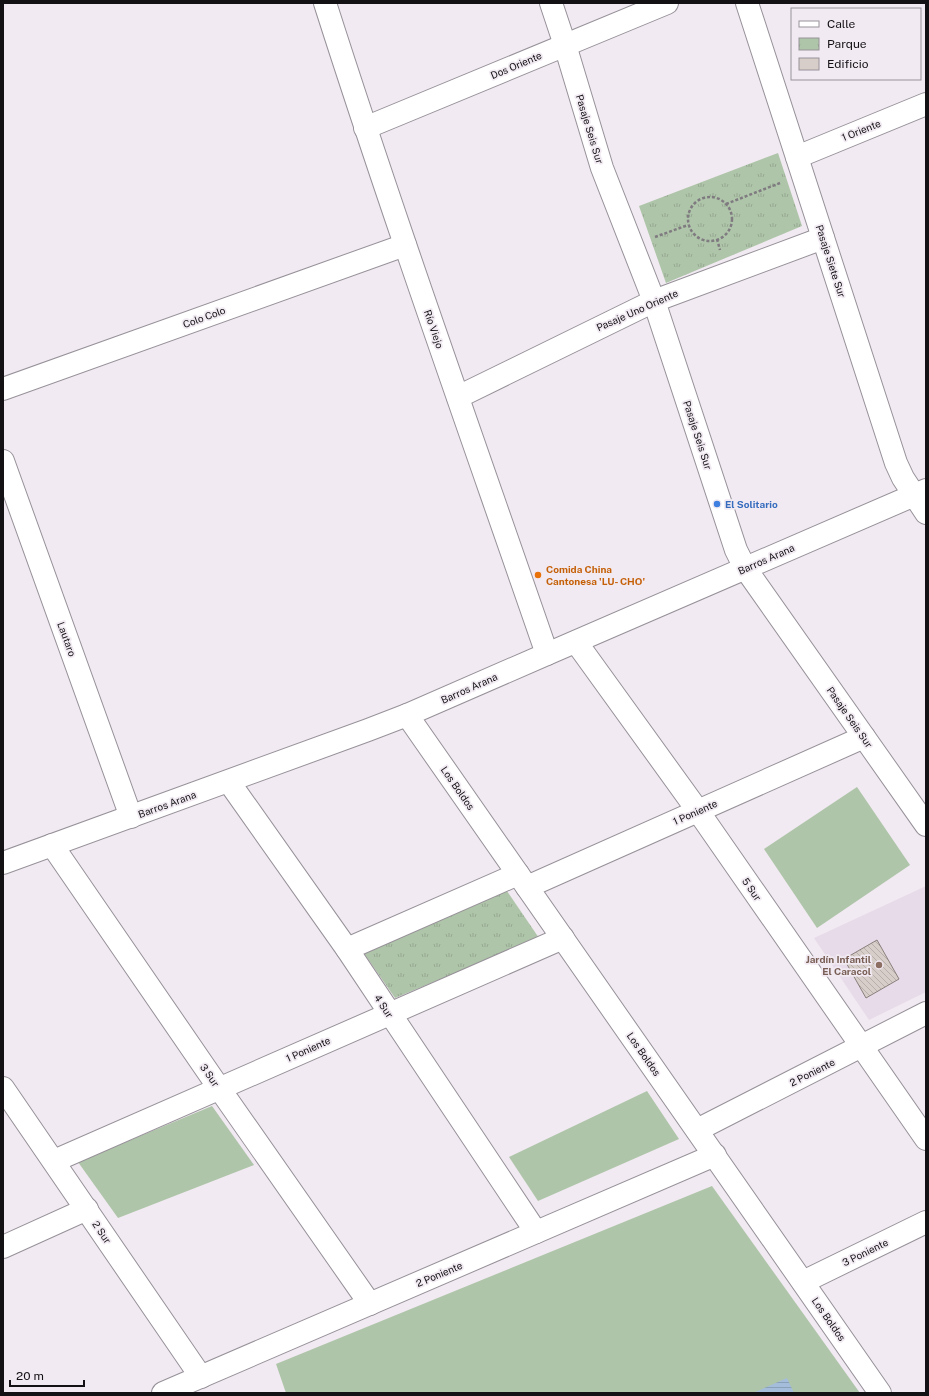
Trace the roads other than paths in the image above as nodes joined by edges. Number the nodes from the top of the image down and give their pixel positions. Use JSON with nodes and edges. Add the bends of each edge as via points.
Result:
{"nodes":[{"id":1,"x":325,"y":3,"type":"edge"},
{"id":2,"x":551,"y":3,"type":"edge"},
{"id":3,"x":667,"y":3,"type":"edge"},
{"id":4,"x":747,"y":3,"type":"edge"},
{"id":5,"x":565,"y":45,"type":"junction"},
{"id":6,"x":926,"y":104,"type":"edge"},
{"id":7,"x":365,"y":128,"type":"junction"},
{"id":8,"x":800,"y":165,"type":"junction"},
{"id":9,"x":823,"y":238,"type":"junction"},
{"id":10,"x":405,"y":245,"type":"junction"},
{"id":11,"x":654,"y":300,"type":"junction"},
{"id":12,"x":3,"y":389,"type":"edge"},
{"id":13,"x":458,"y":397,"type":"junction"},
{"id":14,"x":3,"y":461,"type":"edge"},
{"id":15,"x":920,"y":492,"type":"edge"},
{"id":16,"x":926,"y":513,"type":"edge"},
{"id":17,"x":745,"y":568,"type":"junction"},
{"id":18,"x":576,"y":642,"type":"junction"},
{"id":19,"x":547,"y":654,"type":"junction"},
{"id":20,"x":407,"y":715,"type":"junction"},
{"id":21,"x":864,"y":737,"type":"junction"},
{"id":22,"x":229,"y":782,"type":"junction"},
{"id":23,"x":919,"y":803,"type":"edge"},
{"id":24,"x":698,"y":810,"type":"junction"},
{"id":25,"x":131,"y":817,"type":"junction"},
{"id":26,"x":926,"y":825,"type":"edge"},
{"id":27,"x":52,"y":845,"type":"junction"},
{"id":28,"x":3,"y":863,"type":"edge"},
{"id":29,"x":523,"y":881,"type":"junction"},
{"id":30,"x":563,"y":938,"type":"junction"},
{"id":31,"x":347,"y":949,"type":"junction"},
{"id":32,"x":926,"y":1013,"type":"edge"},
{"id":33,"x":390,"y":1014,"type":"junction"},
{"id":34,"x":861,"y":1046,"type":"junction"},
{"id":35,"x":3,"y":1088,"type":"edge"},
{"id":36,"x":219,"y":1088,"type":"junction"},
{"id":37,"x":697,"y":1130,"type":"junction"},
{"id":38,"x":926,"y":1139,"type":"edge"},
{"id":39,"x":715,"y":1155,"type":"junction"},
{"id":40,"x":54,"y":1161,"type":"junction"},
{"id":41,"x":87,"y":1209,"type":"junction"},
{"id":42,"x":926,"y":1222,"type":"edge"},
{"id":43,"x":536,"y":1232,"type":"junction"},
{"id":44,"x":3,"y":1247,"type":"edge"},
{"id":45,"x":803,"y":1282,"type":"junction"},
{"id":46,"x":370,"y":1304,"type":"junction"},
{"id":47,"x":201,"y":1377,"type":"junction"},
{"id":48,"x":164,"y":1393,"type":"edge"},
{"id":49,"x":880,"y":1393,"type":"edge"}],
"edges":[{"from":1,"to":7,"type":"street","name":"Río Viejo"},
{"from":2,"to":5,"type":"street","name":"Pasaje Seis Sur"},
{"from":3,"to":5,"type":"street","name":"Dos Oriente"},
{"from":4,"to":8,"type":"street","name":"Pasaje Siete Sur"},
{"from":5,"to":7,"type":"street","name":"Dos Oriente"},
{"from":5,"to":11,"type":"street","name":"Pasaje Seis Sur","via":[[602,168]]},
{"from":6,"to":8,"type":"street","name":"1 Oriente"},
{"from":7,"to":10,"type":"street","name":"Río Viejo"},
{"from":8,"to":9,"type":"street","name":"Pasaje Siete Sur"},
{"from":9,"to":11,"type":"street","name":"Pasaje Uno Oriente"},
{"from":9,"to":15,"type":"street","name":"Pasaje Siete Sur","via":[[896,463],[903,478]]},
{"from":10,"to":12,"type":"street","name":"Colo Colo"},
{"from":10,"to":13,"type":"street","name":"Río Viejo"},
{"from":11,"to":13,"type":"street","name":"Pasaje Uno Oriente"},
{"from":11,"to":17,"type":"street","name":"Pasaje Seis Sur","via":[[728,530]]},
{"from":13,"to":19,"type":"street","name":"Río Viejo"},
{"from":14,"to":25,"type":"street","name":"Lautaro"},
{"from":15,"to":16,"type":"street","name":"Pasaje Siete Sur"},
{"from":15,"to":17,"type":"street","name":"Barros Arana"},
{"from":17,"to":18,"type":"street","name":"Barros Arana"},
{"from":17,"to":21,"type":"street","name":"Pasaje Seis Sur"},
{"from":18,"to":19,"type":"street","name":"Barros Arana"},
{"from":18,"to":24,"type":"street","name":"5 Sur"},
{"from":19,"to":20,"type":"street","name":"Barros Arana"},
{"from":20,"to":22,"type":"street","name":"Barros Arana"},
{"from":20,"to":29,"type":"street","name":"Los Boldos"},
{"from":21,"to":23,"type":"street","name":"Pasaje Seis Sur"},
{"from":21,"to":24,"type":"street","name":"1 Poniente"},
{"from":22,"to":25,"type":"street","name":"Barros Arana"},
{"from":22,"to":31,"type":"street","name":"4 Sur"},
{"from":23,"to":26,"type":"street","name":"Pasaje Seis Sur"},
{"from":24,"to":29,"type":"street","name":"1 Poniente"},
{"from":24,"to":34,"type":"street","name":"5 Sur"},
{"from":25,"to":27,"type":"street","name":"Barros Arana"},
{"from":27,"to":28,"type":"street","name":"Barros Arana"},
{"from":27,"to":36,"type":"street","name":"3 Sur"},
{"from":29,"to":30,"type":"street","name":"Los Boldos"},
{"from":29,"to":31,"type":"street","name":"1 Poniente"},
{"from":30,"to":33,"type":"street","name":"1 Poniente"},
{"from":30,"to":37,"type":"street","name":"Los Boldos"},
{"from":31,"to":33,"type":"street","name":"4 Sur"},
{"from":32,"to":34,"type":"street","name":"2 Poniente"},
{"from":33,"to":36,"type":"street","name":"1 Poniente"},
{"from":33,"to":43,"type":"street","name":"4 Sur"},
{"from":34,"to":37,"type":"street","name":"2 Poniente"},
{"from":34,"to":38,"type":"street","name":"5 Sur"},
{"from":35,"to":40,"type":"street","name":"2 Sur"},
{"from":36,"to":40,"type":"street","name":"1 Poniente"},
{"from":36,"to":46,"type":"street","name":"3 Sur"},
{"from":37,"to":39,"type":"street","name":"Los Boldos"},
{"from":39,"to":43,"type":"street","name":"2 Poniente"},
{"from":39,"to":45,"type":"street","name":"Los Boldos"},
{"from":40,"to":41,"type":"street","name":"2 Sur"},
{"from":41,"to":44,"type":"street"},
{"from":41,"to":47,"type":"street","name":"2 Sur"},
{"from":42,"to":45,"type":"street","name":"3 Poniente"},
{"from":43,"to":46,"type":"street","name":"2 Poniente"},
{"from":45,"to":49,"type":"street","name":"Los Boldos"},
{"from":46,"to":47,"type":"street","name":"2 Poniente"},
{"from":47,"to":48,"type":"street","name":"2 Poniente"}]}
